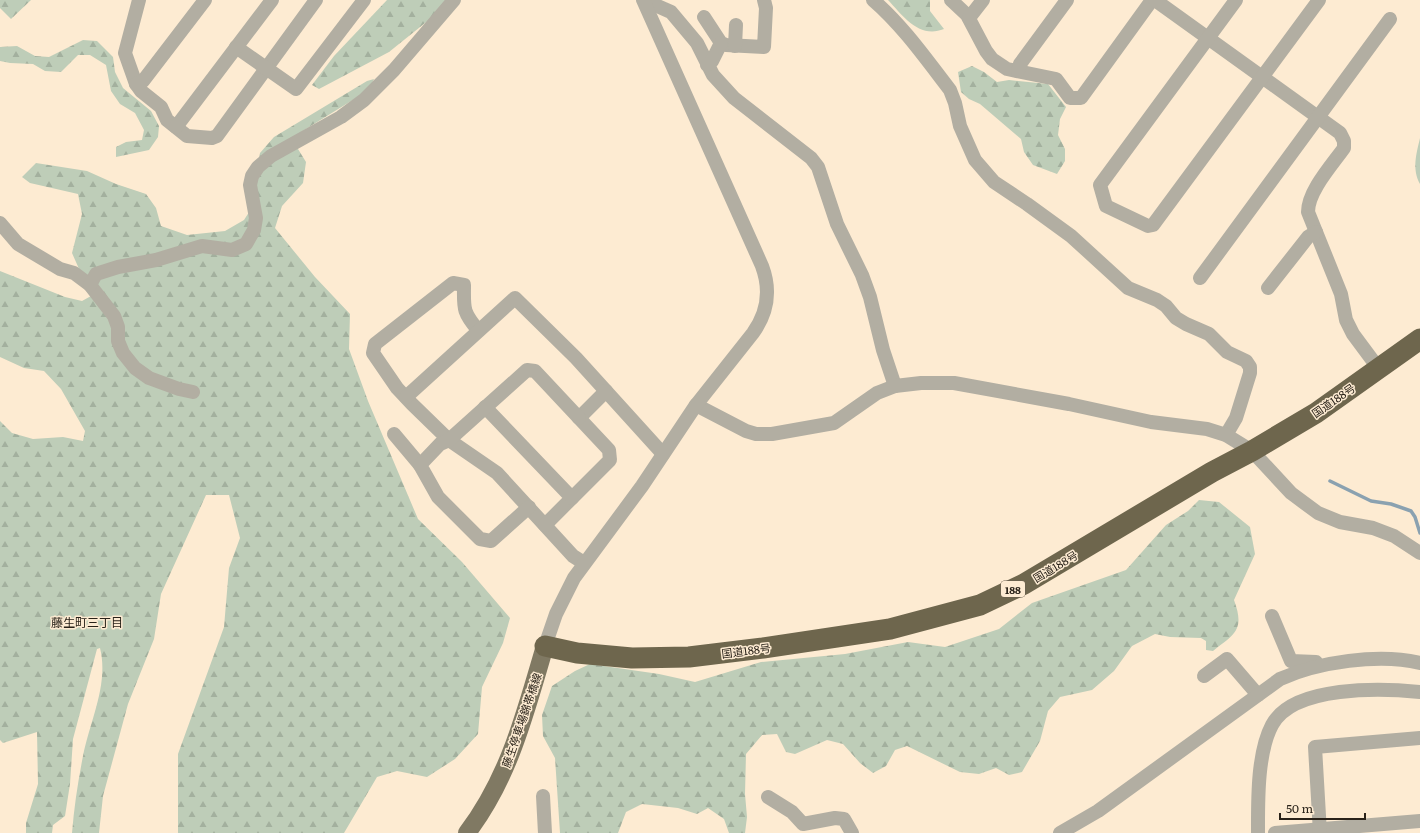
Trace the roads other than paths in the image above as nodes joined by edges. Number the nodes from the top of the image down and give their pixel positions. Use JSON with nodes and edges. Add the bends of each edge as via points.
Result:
{"nodes":[{"id":1,"x":139,"y":0,"type":"edge"},
{"id":2,"x":204,"y":0,"type":"edge"},
{"id":3,"x":272,"y":0,"type":"edge"},
{"id":4,"x":316,"y":0,"type":"edge"},
{"id":5,"x":364,"y":0,"type":"edge"},
{"id":6,"x":454,"y":0,"type":"edge"},
{"id":7,"x":644,"y":0,"type":"edge"},
{"id":8,"x":764,"y":0,"type":"edge"},
{"id":9,"x":873,"y":0,"type":"edge"},
{"id":10,"x":952,"y":0,"type":"edge"},
{"id":11,"x":983,"y":0,"type":"edge"},
{"id":12,"x":1067,"y":0,"type":"edge"},
{"id":13,"x":1152,"y":0,"type":"edge"},
{"id":14,"x":1155,"y":0,"type":"edge"},
{"id":15,"x":1236,"y":0,"type":"edge"},
{"id":16,"x":1319,"y":0,"type":"edge"},
{"id":17,"x":704,"y":17,"type":"dead end"},
{"id":18,"x":968,"y":18,"type":"junction"},
{"id":19,"x":1390,"y":19,"type":"dead end"},
{"id":20,"x":736,"y":26,"type":"dead end"},
{"id":21,"x":1208,"y":38,"type":"junction"},
{"id":22,"x":728,"y":45,"type":"junction"},
{"id":23,"x":236,"y":47,"type":"junction"},
{"id":24,"x":708,"y":65,"type":"junction"},
{"id":25,"x":266,"y":68,"type":"junction"},
{"id":26,"x":1018,"y":71,"type":"junction"},
{"id":27,"x":1262,"y":77,"type":"junction"},
{"id":28,"x":136,"y":84,"type":"junction"},
{"id":29,"x":1318,"y":118,"type":"junction"},
{"id":30,"x":176,"y":127,"type":"junction"},
{"id":31,"x":0,"y":223,"type":"edge"},
{"id":32,"x":1316,"y":232,"type":"junction"},
{"id":33,"x":1200,"y":278,"type":"dead end"},
{"id":34,"x":90,"y":285,"type":"junction"},
{"id":35,"x":1268,"y":288,"type":"dead end"},
{"id":36,"x":478,"y":330,"type":"junction"},
{"id":37,"x":1420,"y":339,"type":"edge"},
{"id":38,"x":1379,"y":369,"type":"junction"},
{"id":39,"x":895,"y":386,"type":"junction"},
{"id":40,"x":606,"y":391,"type":"junction"},
{"id":41,"x":193,"y":392,"type":"dead end"},
{"id":42,"x":406,"y":397,"type":"junction"},
{"id":43,"x":696,"y":405,"type":"junction"},
{"id":44,"x":485,"y":407,"type":"junction"},
{"id":45,"x":579,"y":418,"type":"junction"},
{"id":46,"x":394,"y":434,"type":"dead end"},
{"id":47,"x":1226,"y":435,"type":"junction"},
{"id":48,"x":449,"y":440,"type":"junction"},
{"id":49,"x":1252,"y":451,"type":"junction"},
{"id":50,"x":663,"y":454,"type":"junction"},
{"id":51,"x":420,"y":465,"type":"junction"},
{"id":52,"x":572,"y":498,"type":"junction"},
{"id":53,"x":529,"y":508,"type":"junction"},
{"id":54,"x":545,"y":525,"type":"junction"},
{"id":55,"x":1420,"y":553,"type":"edge"},
{"id":56,"x":584,"y":563,"type":"junction"},
{"id":57,"x":1272,"y":616,"type":"dead end"},
{"id":58,"x":546,"y":646,"type":"junction"},
{"id":59,"x":1420,"y":663,"type":"edge"},
{"id":60,"x":1323,"y":665,"type":"junction"},
{"id":61,"x":1204,"y":676,"type":"dead end"},
{"id":62,"x":1420,"y":692,"type":"edge"},
{"id":63,"x":1258,"y":695,"type":"junction"},
{"id":64,"x":1420,"y":738,"type":"edge"},
{"id":65,"x":543,"y":796,"type":"dead end"},
{"id":66,"x":768,"y":797,"type":"dead end"},
{"id":67,"x":1420,"y":821,"type":"edge"},
{"id":68,"x":1381,"y":829,"type":"edge"},
{"id":69,"x":1320,"y":831,"type":"edge"},
{"id":70,"x":467,"y":833,"type":"edge"},
{"id":71,"x":545,"y":833,"type":"edge"},
{"id":72,"x":852,"y":833,"type":"edge"},
{"id":73,"x":1060,"y":833,"type":"edge"},
{"id":74,"x":1258,"y":833,"type":"edge"},
{"id":75,"x":1275,"y":833,"type":"edge"}],
"edges":[{"from":1,"to":28,"type":"street","via":[[125,53]]},
{"from":2,"to":28,"type":"street","via":[[142,81]]},
{"from":3,"to":23,"type":"street"},
{"from":4,"to":25,"type":"street"},
{"from":5,"to":25,"type":"street","via":[[296,89]]},
{"from":6,"to":34,"type":"street","via":[[394,70],[364,100],[341,117],[271,156],[258,167],[250,185],[256,218],[254,230],[246,244],[232,250],[202,246],[156,260],[118,267],[96,274]]},
{"from":7,"to":24,"type":"street","via":[[671,12],[697,43]]},
{"from":7,"to":43,"type":"street","via":[[762,266],[767,285],[766,306],[759,325]]},
{"from":8,"to":22,"type":"street","via":[[764,47]]},
{"from":9,"to":47,"type":"street","via":[[900,26],[950,90],[960,126],[975,160],[994,182],[1071,236],[1128,288],[1157,300],[1176,318],[1209,334],[1227,352],[1246,361],[1250,373],[1236,418]]},
{"from":10,"to":18,"type":"street"},
{"from":11,"to":18,"type":"street"},
{"from":12,"to":26,"type":"street","via":[[1020,64]]},
{"from":13,"to":26,"type":"street","via":[[1081,98],[1070,98],[1056,79]]},
{"from":14,"to":21,"type":"street"},
{"from":15,"to":21,"type":"street"},
{"from":16,"to":27,"type":"street"},
{"from":17,"to":22,"type":"street"},
{"from":18,"to":26,"type":"street","via":[[992,59],[1007,69]]},
{"from":19,"to":29,"type":"street"},
{"from":20,"to":22,"type":"street"},
{"from":21,"to":27,"type":"street"},
{"from":21,"to":27,"type":"street","via":[[1100,185],[1106,206],[1153,226]]},
{"from":22,"to":24,"type":"street"},
{"from":23,"to":25,"type":"street"},
{"from":23,"to":30,"type":"street"},
{"from":24,"to":39,"type":"street","via":[[713,75],[734,98],[811,158],[818,167],[836,224],[862,275],[870,297]]},
{"from":25,"to":30,"type":"street","via":[[217,136],[187,136]]},
{"from":27,"to":29,"type":"street"},
{"from":28,"to":30,"type":"street","via":[[161,107],[167,120]]},
{"from":29,"to":32,"type":"street","via":[[1340,133],[1344,148],[1313,192],[1308,204],[1308,212]]},
{"from":29,"to":33,"type":"street"},
{"from":31,"to":34,"type":"street","via":[[18,244],[60,269],[74,273]]},
{"from":32,"to":35,"type":"street","via":[[1308,237]]},
{"from":32,"to":38,"type":"street","via":[[1341,294],[1349,327]]},
{"from":34,"to":41,"type":"street","via":[[114,316],[118,327],[118,341],[123,353],[135,368],[149,378],[179,390]]},
{"from":36,"to":40,"type":"street","via":[[515,298]]},
{"from":36,"to":42,"type":"street"},
{"from":36,"to":42,"type":"street","via":[[464,309],[464,285],[453,283],[375,344],[374,353]]},
{"from":37,"to":38,"type":"highway","name":"国道188号","number":"188"},
{"from":38,"to":49,"type":"highway","name":"国道188号","number":"188","via":[[1316,413]]},
{"from":39,"to":43,"type":"street","via":[[877,393],[834,422],[772,434],[746,431]]},
{"from":39,"to":47,"type":"street","via":[[921,383],[970,385],[1151,422],[1207,429]]},
{"from":40,"to":45,"type":"street"},
{"from":40,"to":50,"type":"street"},
{"from":42,"to":48,"type":"street"},
{"from":43,"to":50,"type":"street"},
{"from":44,"to":45,"type":"street","via":[[526,370],[535,371]]},
{"from":44,"to":48,"type":"street"},
{"from":44,"to":52,"type":"street"},
{"from":45,"to":52,"type":"street","via":[[609,450],[610,460]]},
{"from":46,"to":51,"type":"street"},
{"from":47,"to":49,"type":"street"},
{"from":48,"to":51,"type":"street","via":[[440,444]]},
{"from":48,"to":53,"type":"street","via":[[488,465]]},
{"from":49,"to":55,"type":"street","via":[[1291,493],[1318,513],[1340,522],[1373,528],[1394,536]]},
{"from":49,"to":58,"type":"highway","name":"国道188号","number":"188","via":[[1212,472],[1024,584],[964,610],[890,629],[689,657],[632,658],[577,653]]},
{"from":50,"to":56,"type":"street"},
{"from":51,"to":53,"type":"street","via":[[438,497],[480,539],[491,541]]},
{"from":52,"to":54,"type":"street"},
{"from":53,"to":54,"type":"street"},
{"from":54,"to":56,"type":"street","via":[[573,556]]},
{"from":56,"to":58,"type":"street","via":[[556,614]]},
{"from":57,"to":60,"type":"street","via":[[1291,661],[1321,662]]},
{"from":58,"to":70,"type":"main road","name":"藤生停車場錦帯橋線","via":[[508,762],[484,810]]},
{"from":59,"to":60,"type":"street","via":[[1402,660]]},
{"from":60,"to":63,"type":"street","via":[[1286,676]]},
{"from":61,"to":63,"type":"street","via":[[1228,659]]},
{"from":62,"to":74,"type":"street","via":[[1372,690],[1320,694],[1283,712],[1272,724],[1266,739],[1260,770]]},
{"from":63,"to":73,"type":"street","via":[[1098,811]]},
{"from":64,"to":69,"type":"street","via":[[1315,747]]},
{"from":65,"to":71,"type":"street"},
{"from":66,"to":72,"type":"street","via":[[792,812],[803,824],[835,818],[844,819]]},
{"from":67,"to":68,"type":"street"},
{"from":68,"to":69,"type":"street"},
{"from":69,"to":75,"type":"street"}]}
